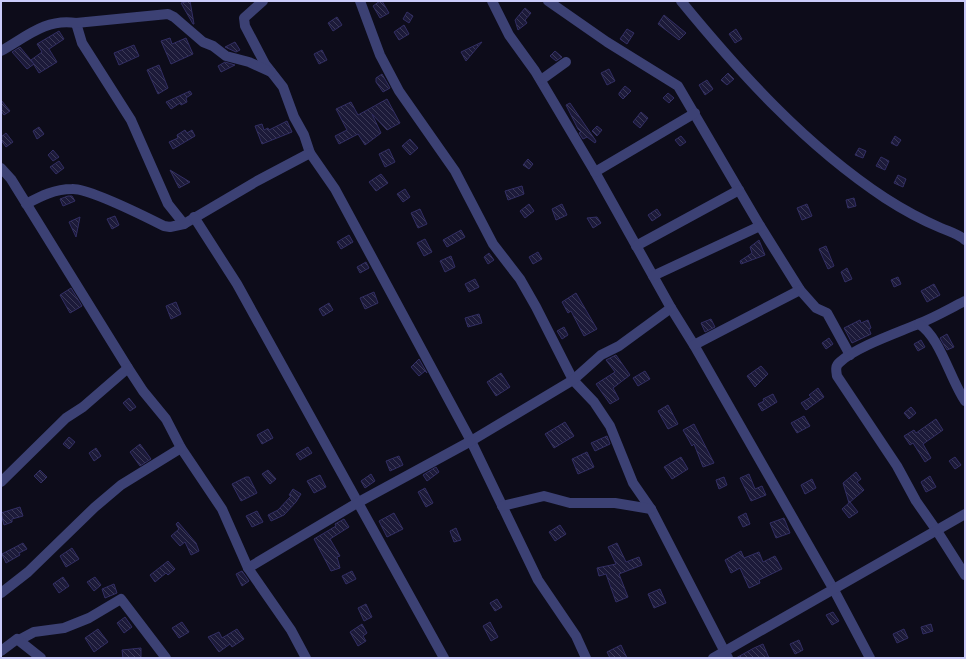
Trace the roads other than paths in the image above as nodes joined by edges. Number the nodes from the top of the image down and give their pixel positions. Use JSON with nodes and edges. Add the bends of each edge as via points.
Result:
{"nodes":[{"id":1,"x":263,"y":1,"type":"edge"},
{"id":2,"x":360,"y":1,"type":"edge"},
{"id":3,"x":548,"y":1,"type":"edge"},
{"id":4,"x":681,"y":1,"type":"edge"},
{"id":5,"x":496,"y":4,"type":"edge"},
{"id":6,"x":76,"y":23,"type":"junction"},
{"id":7,"x":1,"y":51,"type":"edge"},
{"id":8,"x":566,"y":62,"type":"dead end"},
{"id":9,"x":273,"y":73,"type":"junction"},
{"id":10,"x":541,"y":80,"type":"junction"},
{"id":11,"x":695,"y":113,"type":"junction"},
{"id":12,"x":310,"y":152,"type":"junction"},
{"id":13,"x":1,"y":168,"type":"edge"},
{"id":14,"x":595,"y":172,"type":"junction"},
{"id":15,"x":739,"y":190,"type":"junction"},
{"id":16,"x":26,"y":204,"type":"junction"},
{"id":17,"x":194,"y":217,"type":"junction"},
{"id":18,"x":184,"y":224,"type":"junction"},
{"id":19,"x":760,"y":226,"type":"junction"},
{"id":20,"x":965,"y":240,"type":"edge"},
{"id":21,"x":636,"y":246,"type":"junction"},
{"id":22,"x":653,"y":276,"type":"junction"},
{"id":23,"x":800,"y":290,"type":"junction"},
{"id":24,"x":965,"y":301,"type":"edge"},
{"id":25,"x":670,"y":308,"type":"junction"},
{"id":26,"x":919,"y":324,"type":"junction"},
{"id":27,"x":694,"y":345,"type":"junction"},
{"id":28,"x":850,"y":356,"type":"junction"},
{"id":29,"x":128,"y":368,"type":"junction"},
{"id":30,"x":573,"y":380,"type":"junction"},
{"id":31,"x":964,"y":397,"type":"edge"},
{"id":32,"x":471,"y":440,"type":"junction"},
{"id":33,"x":181,"y":448,"type":"junction"},
{"id":34,"x":1,"y":482,"type":"edge"},
{"id":35,"x":357,"y":503,"type":"junction"},
{"id":36,"x":502,"y":506,"type":"junction"},
{"id":37,"x":651,"y":509,"type":"junction"},
{"id":38,"x":965,"y":514,"type":"edge"},
{"id":39,"x":937,"y":530,"type":"junction"},
{"id":40,"x":248,"y":568,"type":"junction"},
{"id":41,"x":965,"y":575,"type":"edge"},
{"id":42,"x":834,"y":590,"type":"junction"},
{"id":43,"x":1,"y":593,"type":"edge"},
{"id":44,"x":19,"y":640,"type":"junction"},
{"id":45,"x":1,"y":650,"type":"edge"},
{"id":46,"x":726,"y":655,"type":"edge"},
{"id":47,"x":41,"y":658,"type":"edge"},
{"id":48,"x":166,"y":658,"type":"edge"},
{"id":49,"x":306,"y":658,"type":"edge"},
{"id":50,"x":444,"y":658,"type":"edge"},
{"id":51,"x":586,"y":658,"type":"edge"},
{"id":52,"x":713,"y":658,"type":"edge"},
{"id":53,"x":870,"y":658,"type":"edge"}],
"edges":[{"from":1,"to":9,"type":"street","via":[[244,18],[245,26]]},
{"from":2,"to":30,"type":"street","via":[[380,55],[398,91],[455,171],[496,249],[520,279],[536,306]]},
{"from":3,"to":11,"type":"street","via":[[607,42],[678,86]]},
{"from":4,"to":20,"type":"street","via":[[758,92],[805,136],[885,198]]},
{"from":5,"to":10,"type":"street","via":[[509,35]]},
{"from":6,"to":7,"type":"street","via":[[62,21],[49,24]]},
{"from":6,"to":9,"type":"street","via":[[168,14],[203,42],[226,56],[249,62]]},
{"from":6,"to":18,"type":"street","via":[[82,43],[131,120],[168,204]]},
{"from":8,"to":10,"type":"street"},
{"from":9,"to":12,"type":"street","via":[[283,87]]},
{"from":10,"to":14,"type":"street"},
{"from":11,"to":14,"type":"street"},
{"from":11,"to":15,"type":"street"},
{"from":12,"to":17,"type":"street"},
{"from":12,"to":32,"type":"street","via":[[335,189]]},
{"from":13,"to":16,"type":"street"},
{"from":14,"to":21,"type":"street"},
{"from":15,"to":19,"type":"street"},
{"from":15,"to":21,"type":"street"},
{"from":16,"to":18,"type":"street","via":[[46,193],[74,188],[92,193],[164,226]]},
{"from":16,"to":29,"type":"street"},
{"from":17,"to":18,"type":"street"},
{"from":17,"to":35,"type":"street","via":[[238,284]]},
{"from":19,"to":22,"type":"street"},
{"from":19,"to":23,"type":"street"},
{"from":21,"to":22,"type":"street"},
{"from":22,"to":25,"type":"street"},
{"from":23,"to":27,"type":"street"},
{"from":23,"to":28,"type":"street","via":[[816,308],[827,313]]},
{"from":24,"to":26,"type":"street"},
{"from":25,"to":27,"type":"street"},
{"from":25,"to":30,"type":"street","via":[[619,346],[601,355]]},
{"from":26,"to":28,"type":"street","via":[[896,332]]},
{"from":26,"to":31,"type":"street","via":[[932,336]]},
{"from":27,"to":42,"type":"street"},
{"from":28,"to":39,"type":"street","via":[[839,362],[836,367],[837,376]]},
{"from":29,"to":33,"type":"street","via":[[166,419]]},
{"from":29,"to":34,"type":"street","via":[[83,407],[66,418]]},
{"from":30,"to":32,"type":"street"},
{"from":30,"to":37,"type":"street","via":[[594,402],[610,426],[633,483]]},
{"from":32,"to":35,"type":"street"},
{"from":32,"to":36,"type":"street"},
{"from":33,"to":40,"type":"street","via":[[222,509]]},
{"from":33,"to":43,"type":"street","via":[[121,484],[28,572]]},
{"from":35,"to":40,"type":"street"},
{"from":35,"to":50,"type":"street"},
{"from":36,"to":37,"type":"street","via":[[544,496],[570,503],[614,503]]},
{"from":36,"to":51,"type":"street","via":[[538,580],[576,636]]},
{"from":37,"to":46,"type":"street"},
{"from":38,"to":39,"type":"street"},
{"from":39,"to":41,"type":"street"},
{"from":39,"to":42,"type":"street"},
{"from":40,"to":49,"type":"street","via":[[291,630]]},
{"from":42,"to":46,"type":"street"},
{"from":42,"to":53,"type":"street"},
{"from":44,"to":45,"type":"street","via":[[14,640]]},
{"from":44,"to":47,"type":"street"},
{"from":44,"to":48,"type":"street","via":[[34,632],[71,626],[121,599]]},
{"from":46,"to":52,"type":"street"}]}
